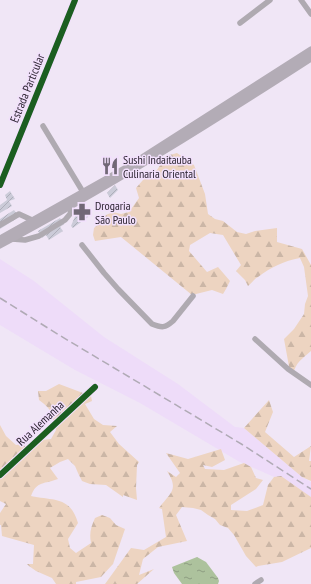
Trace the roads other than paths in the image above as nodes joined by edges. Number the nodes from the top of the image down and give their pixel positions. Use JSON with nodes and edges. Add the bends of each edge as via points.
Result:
{"nodes":[{"id":1,"x":75,"y":0,"type":"edge"},
{"id":2,"x":270,"y":0,"type":"edge"},
{"id":3,"x":301,"y":0,"type":"edge"},
{"id":4,"x":311,"y":14,"type":"edge"},
{"id":5,"x":240,"y":23,"type":"dead end"},
{"id":6,"x":311,"y":50,"type":"edge"},
{"id":7,"x":311,"y":58,"type":"edge"},
{"id":8,"x":43,"y":126,"type":"dead end"},
{"id":9,"x":0,"y":185,"type":"edge"},
{"id":10,"x":83,"y":192,"type":"junction"},
{"id":11,"x":32,"y":220,"type":"junction"},
{"id":12,"x":0,"y":225,"type":"edge"},
{"id":13,"x":0,"y":239,"type":"edge"},
{"id":14,"x":0,"y":245,"type":"edge"},
{"id":15,"x":82,"y":245,"type":"dead end"},
{"id":16,"x":193,"y":296,"type":"dead end"},
{"id":17,"x":255,"y":339,"type":"dead end"},
{"id":18,"x":311,"y":385,"type":"edge"},
{"id":19,"x":95,"y":387,"type":"dead end"},
{"id":20,"x":0,"y":475,"type":"edge"},
{"id":21,"x":261,"y":580,"type":"dead end"},
{"id":22,"x":255,"y":584,"type":"edge"}],
"edges":[{"from":1,"to":9,"type":"street","name":"Estrada Particular"},
{"from":2,"to":5,"type":"street"},
{"from":3,"to":4,"type":"street"},
{"from":6,"to":10,"type":"main road","via":[[128,167]]},
{"from":7,"to":14,"type":"main road","via":[[138,166]]},
{"from":8,"to":10,"type":"street"},
{"from":10,"to":11,"type":"main road"},
{"from":11,"to":12,"type":"street","via":[[19,214]]},
{"from":11,"to":13,"type":"main road"},
{"from":15,"to":16,"type":"street","via":[[118,289],[158,327],[173,321]]},
{"from":17,"to":18,"type":"street","via":[[288,369]]},
{"from":19,"to":20,"type":"street","name":"Rua Alemanha"},
{"from":21,"to":22,"type":"street"}]}
